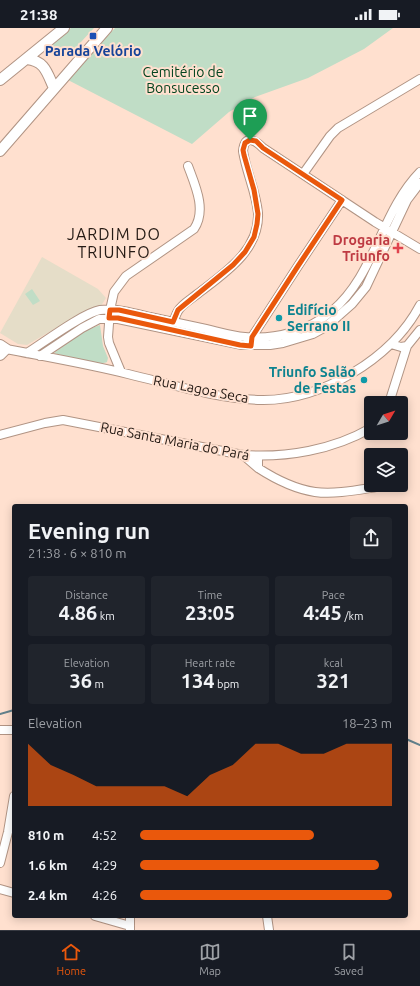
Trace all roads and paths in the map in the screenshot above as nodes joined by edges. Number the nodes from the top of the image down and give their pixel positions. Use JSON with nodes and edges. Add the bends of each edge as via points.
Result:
{"nodes":[{"id":1,"x":64,"y":28,"type":"edge"},
{"id":2,"x":107,"y":28,"type":"edge"},
{"id":3,"x":27,"y":59,"type":"junction"},
{"id":4,"x":0,"y":80,"type":"edge"},
{"id":5,"x":420,"y":80,"type":"edge"},
{"id":6,"x":54,"y":88,"type":"junction"},
{"id":7,"x":0,"y":151,"type":"edge"},
{"id":8,"x":188,"y":166,"type":"dead end"},
{"id":9,"x":420,"y":172,"type":"edge"},
{"id":10,"x":303,"y":174,"type":"junction"},
{"id":11,"x":420,"y":183,"type":"edge"},
{"id":12,"x":342,"y":200,"type":"junction"},
{"id":13,"x":384,"y":228,"type":"junction"},
{"id":14,"x":392,"y":232,"type":"junction"},
{"id":15,"x":420,"y":249,"type":"edge"},
{"id":16,"x":420,"y":305,"type":"edge"},
{"id":17,"x":110,"y":314,"type":"junction"},
{"id":18,"x":414,"y":315,"type":"junction"},
{"id":19,"x":173,"y":322,"type":"junction"},
{"id":20,"x":420,"y":325,"type":"edge"},
{"id":21,"x":420,"y":330,"type":"edge"},
{"id":22,"x":252,"y":341,"type":"junction"},
{"id":23,"x":390,"y":344,"type":"junction"},
{"id":24,"x":407,"y":346,"type":"junction"},
{"id":25,"x":2,"y":350,"type":"edge"},
{"id":26,"x":27,"y":353,"type":"junction"},
{"id":27,"x":40,"y":356,"type":"junction"},
{"id":28,"x":120,"y":372,"type":"junction"},
{"id":29,"x":391,"y":396,"type":"edge"},
{"id":30,"x":364,"y":431,"type":"edge"},
{"id":31,"x":0,"y":435,"type":"edge"},
{"id":32,"x":243,"y":455,"type":"junction"},
{"id":33,"x":258,"y":456,"type":"junction"},
{"id":34,"x":258,"y":468,"type":"junction"},
{"id":35,"x":364,"y":488,"type":"edge"},
{"id":36,"x":0,"y":730,"type":"edge"},
{"id":37,"x":12,"y":730,"type":"edge"},
{"id":38,"x":12,"y":821,"type":"edge"},
{"id":39,"x":11,"y":833,"type":"edge"},
{"id":40,"x":0,"y":863,"type":"edge"},
{"id":41,"x":0,"y":889,"type":"edge"},
{"id":42,"x":12,"y":892,"type":"edge"},
{"id":43,"x":101,"y":918,"type":"edge"},
{"id":44,"x":267,"y":918,"type":"edge"},
{"id":45,"x":130,"y":928,"type":"edge"},
{"id":46,"x":269,"y":930,"type":"edge"}],
"edges":[{"from":1,"to":3,"type":"main road"},
{"from":2,"to":6,"type":"main road"},
{"from":3,"to":4,"type":"main road"},
{"from":3,"to":6,"type":"main road","via":[[36,60],[43,66]]},
{"from":5,"to":10,"type":"street","via":[[338,128]]},
{"from":6,"to":7,"type":"main road"},
{"from":8,"to":17,"type":"street","via":[[197,190],[200,217],[198,224],[126,276],[114,292]]},
{"from":9,"to":13,"type":"street","via":[[403,194]]},
{"from":10,"to":12,"type":"street"},
{"from":10,"to":19,"type":"street","via":[[256,141],[250,140],[245,143],[243,150],[256,204],[257,224],[254,237],[233,265],[178,310]]},
{"from":11,"to":14,"type":"street","via":[[407,200]]},
{"from":12,"to":13,"type":"street"},
{"from":12,"to":22,"type":"street"},
{"from":13,"to":14,"type":"street"},
{"from":13,"to":22,"type":"street","via":[[359,280],[332,311],[315,323],[288,334]]},
{"from":14,"to":15,"type":"street"},
{"from":14,"to":22,"type":"street","via":[[366,287],[332,322],[313,334],[276,344]]},
{"from":16,"to":18,"type":"street","name":"Rua Lagoa Seca"},
{"from":17,"to":19,"type":"street","via":[[120,311]]},
{"from":17,"to":22,"type":"street","via":[[118,318],[240,345]]},
{"from":17,"to":26,"type":"street","via":[[99,310],[88,314]]},
{"from":17,"to":27,"type":"street"},
{"from":17,"to":28,"type":"street","via":[[109,343]]},
{"from":18,"to":20,"type":"street"},
{"from":18,"to":23,"type":"street","name":"Rua Lagoa Seca"},
{"from":19,"to":22,"type":"street"},
{"from":21,"to":24,"type":"street"},
{"from":23,"to":24,"type":"street"},
{"from":23,"to":28,"type":"street","name":"Rua Lagoa Seca","via":[[374,359],[337,381],[296,396],[262,400],[222,396]]},
{"from":24,"to":29,"type":"street"},
{"from":25,"to":26,"type":"street","name":"Rua Lagoa Seca"},
{"from":26,"to":27,"type":"street","name":"Rua Lagoa Seca"},
{"from":27,"to":28,"type":"street","name":"Rua Lagoa Seca"},
{"from":30,"to":33,"type":"street","name":"Rua Santa Maria do Pará","via":[[332,445],[305,452]]},
{"from":31,"to":32,"type":"street","name":"Rua Santa Maria do Pará","via":[[63,420]]},
{"from":32,"to":33,"type":"street","name":"Rua Santa Maria do Pará"},
{"from":32,"to":34,"type":"street"},
{"from":33,"to":34,"type":"street"},
{"from":34,"to":35,"type":"street","via":[[272,477],[316,492]]},
{"from":36,"to":37,"type":"street"},
{"from":38,"to":39,"type":"street"},
{"from":39,"to":40,"type":"street"},
{"from":41,"to":42,"type":"street"},
{"from":43,"to":45,"type":"street"},
{"from":44,"to":46,"type":"street"}]}
